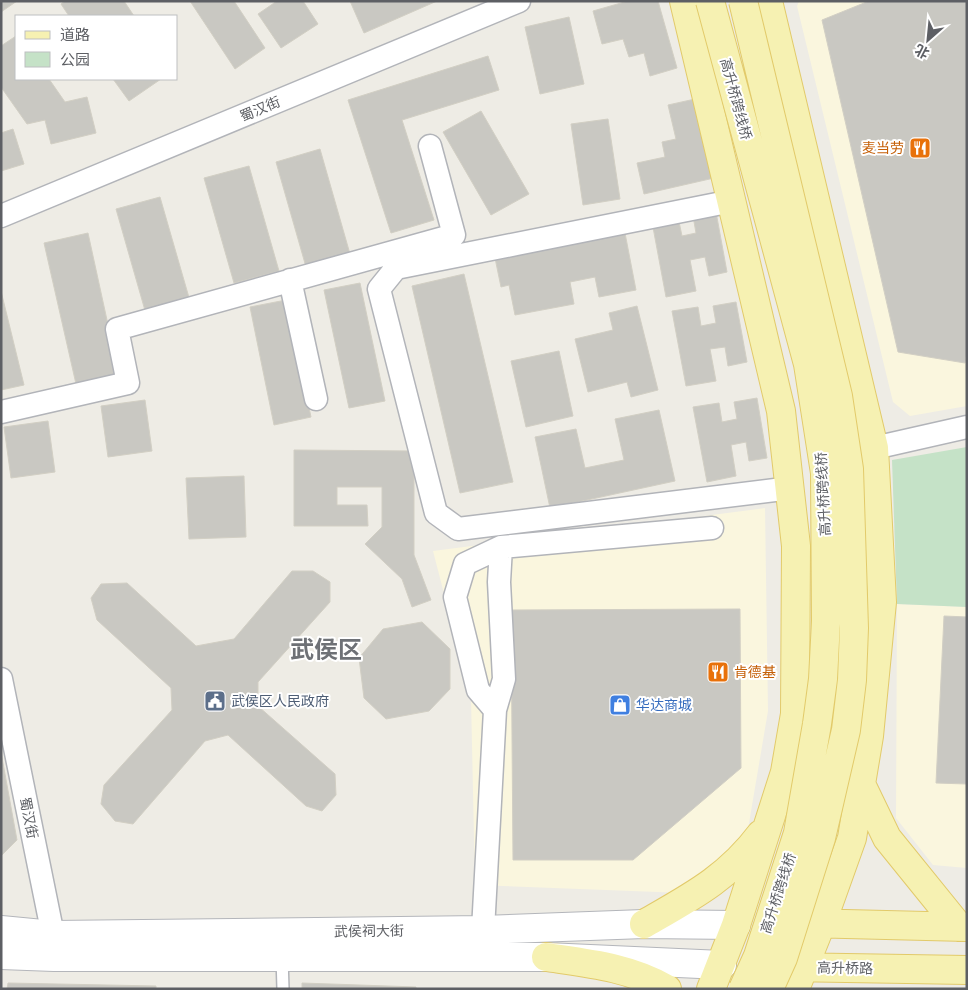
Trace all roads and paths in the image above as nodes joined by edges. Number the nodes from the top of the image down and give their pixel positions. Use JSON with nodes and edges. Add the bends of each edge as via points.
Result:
{"nodes":[{"id":1,"x":518,"y":1,"type":"edge"},
{"id":2,"x":684,"y":1,"type":"edge"},
{"id":3,"x":710,"y":1,"type":"edge"},
{"id":4,"x":743,"y":1,"type":"edge"},
{"id":5,"x":768,"y":1,"type":"edge"},
{"id":6,"x":430,"y":146,"type":"dead end"},
{"id":7,"x":732,"y":201,"type":"junction"},
{"id":8,"x":1,"y":216,"type":"edge"},
{"id":9,"x":290,"y":280,"type":"junction"},
{"id":10,"x":316,"y":399,"type":"dead end"},
{"id":11,"x":1,"y":412,"type":"edge"},
{"id":12,"x":967,"y":427,"type":"edge"},
{"id":13,"x":874,"y":448,"type":"junction"},
{"id":14,"x":791,"y":488,"type":"junction"},
{"id":15,"x":712,"y":528,"type":"dead end"},
{"id":16,"x":501,"y":547,"type":"junction"},
{"id":17,"x":1,"y":679,"type":"edge"},
{"id":18,"x":495,"y":710,"type":"junction"},
{"id":19,"x":861,"y":784,"type":"junction"},
{"id":20,"x":771,"y":821,"type":"junction"},
{"id":21,"x":822,"y":922,"type":"junction"},
{"id":22,"x":644,"y":924,"type":"junction"},
{"id":23,"x":736,"y":925,"type":"junction"},
{"id":24,"x":963,"y":927,"type":"edge"},
{"id":25,"x":1,"y":930,"type":"edge"},
{"id":26,"x":483,"y":930,"type":"junction"},
{"id":27,"x":54,"y":946,"type":"junction"},
{"id":28,"x":1,"y":955,"type":"edge"},
{"id":29,"x":282,"y":955,"type":"junction"},
{"id":30,"x":546,"y":957,"type":"junction"},
{"id":31,"x":966,"y":970,"type":"edge"},
{"id":32,"x":717,"y":977,"type":"edge"},
{"id":33,"x":799,"y":978,"type":"edge"},
{"id":34,"x":283,"y":989,"type":"edge"},
{"id":35,"x":667,"y":989,"type":"edge"},
{"id":36,"x":743,"y":989,"type":"edge"},
{"id":37,"x":769,"y":989,"type":"edge"},
{"id":38,"x":909,"y":989,"type":"edge"}],
"edges":[{"from":1,"to":8,"type":"street","name":"蜀汉街"},
{"from":2,"to":7,"type":"main road"},
{"from":3,"to":36,"type":"main road","name":"高升桥跨线桥","bridge":true,"via":[[808,364],[825,473],[826,622],[817,724],[798,833],[758,956]]},
{"from":4,"to":37,"type":"main road","name":"高升桥跨线桥","bridge":true,"via":[[838,396],[850,469],[854,628],[846,730],[821,838],[783,958]]},
{"from":5,"to":13,"type":"main road"},
{"from":6,"to":9,"type":"street","via":[[454,234]]},
{"from":7,"to":14,"type":"main road","via":[[781,410]]},
{"from":7,"to":14,"type":"street","via":[[396,268],[380,289],[436,513],[458,529]]},
{"from":9,"to":10,"type":"street"},
{"from":9,"to":11,"type":"street","via":[[117,329],[128,383]]},
{"from":12,"to":13,"type":"street"},
{"from":13,"to":19,"type":"main road","via":[[882,602],[870,736]]},
{"from":14,"to":20,"type":"main road","via":[[796,546],[795,714],[785,772]]},
{"from":15,"to":16,"type":"street"},
{"from":16,"to":18,"type":"street","via":[[499,582],[504,679]]},
{"from":16,"to":18,"type":"street","via":[[465,564],[455,597],[478,690]]},
{"from":17,"to":27,"type":"street","name":"蜀汉街"},
{"from":18,"to":26,"type":"street"},
{"from":19,"to":21,"type":"main road","via":[[852,838]]},
{"from":19,"to":24,"type":"main road","via":[[887,838]]},
{"from":20,"to":22,"type":"main road","via":[[749,850],[722,877]]},
{"from":20,"to":23,"type":"main road"},
{"from":21,"to":23,"type":"main road"},
{"from":21,"to":24,"type":"main road"},
{"from":21,"to":33,"type":"main road"},
{"from":22,"to":23,"type":"main road","name":"武侯祠大街"},
{"from":22,"to":26,"type":"main road","name":"武侯祠大街"},
{"from":23,"to":32,"type":"main road"},
{"from":25,"to":27,"type":"main road","name":"武侯祠大街"},
{"from":26,"to":27,"type":"main road","name":"武侯祠大街"},
{"from":27,"to":28,"type":"main road","name":"武侯祠大街"},
{"from":27,"to":29,"type":"main road","name":"武侯祠大街"},
{"from":29,"to":30,"type":"main road","name":"武侯祠大街"},
{"from":29,"to":34,"type":"lane"},
{"from":30,"to":32,"type":"main road","name":"武侯祠大街"},
{"from":30,"to":35,"type":"main road","via":[[613,967],[652,980]]},
{"from":31,"to":33,"type":"main road","name":"高升桥路"},
{"from":31,"to":38,"type":"main road"},
{"from":32,"to":33,"type":"main road","name":"高升桥路"}]}
